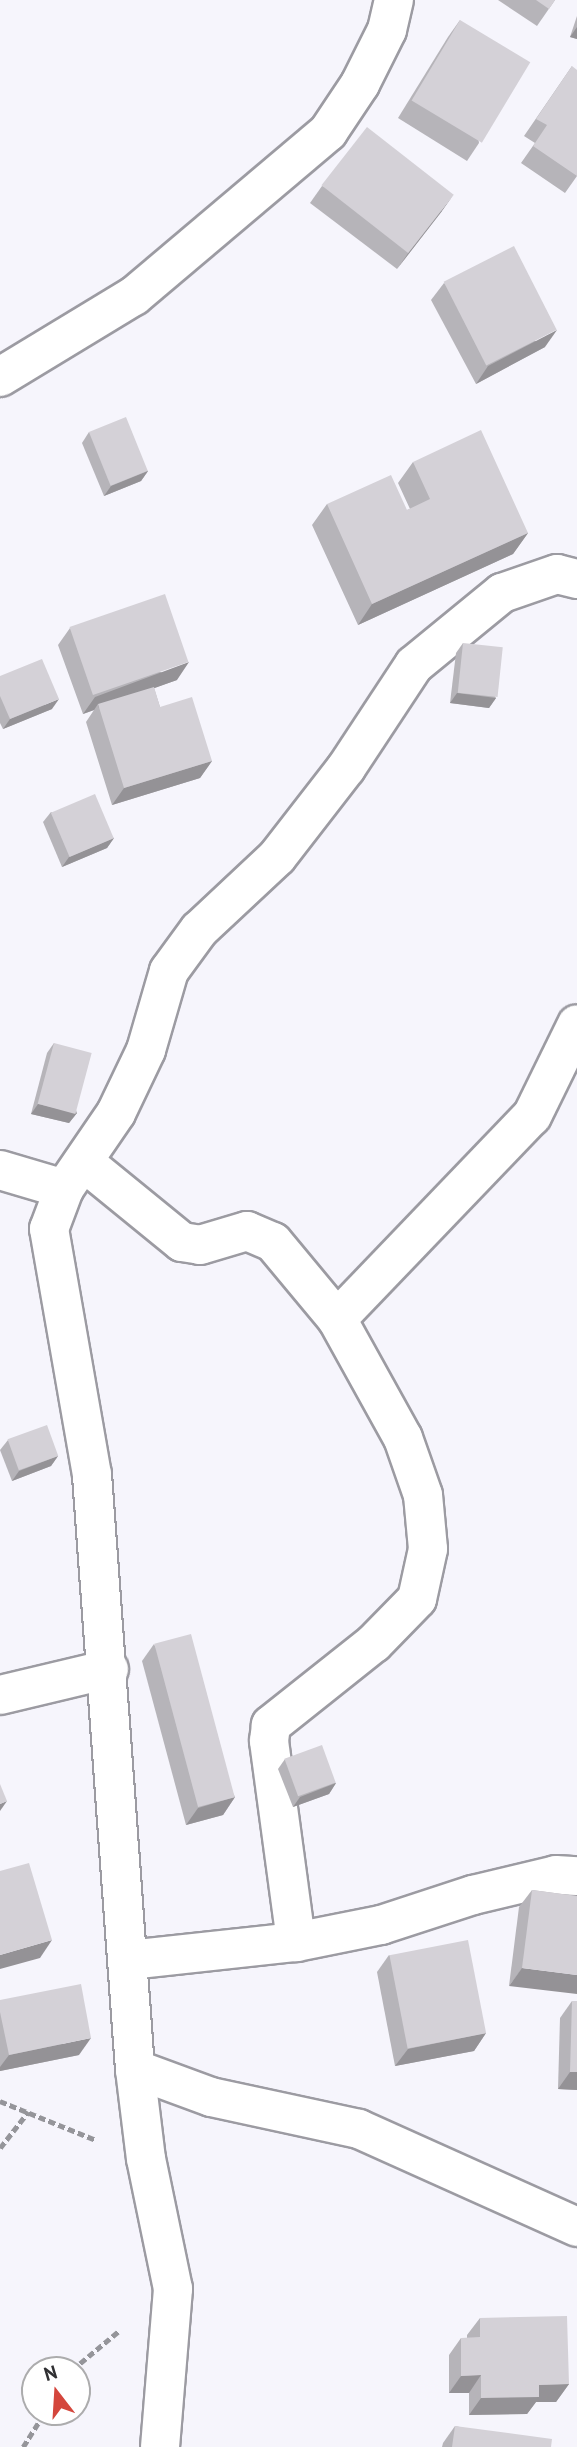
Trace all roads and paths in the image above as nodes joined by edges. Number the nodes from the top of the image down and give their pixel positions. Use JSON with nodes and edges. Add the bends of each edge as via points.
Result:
{"nodes":[{"id":1,"x":394,"y":0,"type":"edge"},
{"id":2,"x":0,"y":377,"type":"edge"},
{"id":3,"x":577,"y":579,"type":"edge"},
{"id":4,"x":577,"y":1024,"type":"edge"},
{"id":5,"x":0,"y":1170,"type":"edge"},
{"id":6,"x":75,"y":1176,"type":"junction"},
{"id":7,"x":337,"y":1319,"type":"junction"},
{"id":8,"x":109,"y":1670,"type":"junction"},
{"id":9,"x":0,"y":1695,"type":"edge"},
{"id":10,"x":577,"y":1876,"type":"edge"},
{"id":11,"x":296,"y":1942,"type":"junction"},
{"id":12,"x":129,"y":1961,"type":"junction"},
{"id":13,"x":135,"y":2069,"type":"junction"},
{"id":14,"x":0,"y":2101,"type":"edge"},
{"id":15,"x":28,"y":2112,"type":"junction"},
{"id":16,"x":0,"y":2148,"type":"edge"},
{"id":17,"x":146,"y":2159,"type":"junction"},
{"id":18,"x":577,"y":2227,"type":"edge"},
{"id":19,"x":36,"y":2426,"type":"edge"},
{"id":20,"x":23,"y":2447,"type":"edge"},
{"id":21,"x":160,"y":2447,"type":"edge"}],
"edges":[{"from":1,"to":2,"type":"street","via":[[387,30],[360,84],[328,132],[134,296]]},
{"from":3,"to":6,"type":"street","via":[[557,574],[502,593],[414,665],[346,768],[277,857],[199,930],[169,971],[146,1050]]},
{"from":4,"to":7,"type":"street","via":[[532,1116]]},
{"from":5,"to":6,"type":"street"},
{"from":6,"to":7,"type":"street","via":[[182,1242],[200,1245],[247,1231],[261,1234]]},
{"from":6,"to":8,"type":"street","via":[[49,1229],[92,1475]]},
{"from":7,"to":11,"type":"street","via":[[403,1438],[423,1495],[428,1549],[418,1599],[374,1643],[271,1725],[269,1741]]},
{"from":8,"to":9,"type":"street"},
{"from":8,"to":12,"type":"street"},
{"from":10,"to":11,"type":"street","via":[[556,1875],[382,1925]]},
{"from":11,"to":12,"type":"street"},
{"from":12,"to":13,"type":"street"},
{"from":13,"to":17,"type":"street"},
{"from":13,"to":18,"type":"street","via":[[211,2097],[359,2129]]},
{"from":14,"to":15,"type":"path"},
{"from":15,"to":16,"type":"path"},
{"from":15,"to":17,"type":"path"},
{"from":17,"to":21,"type":"street","via":[[173,2289]]},
{"from":19,"to":20,"type":"path"}]}
